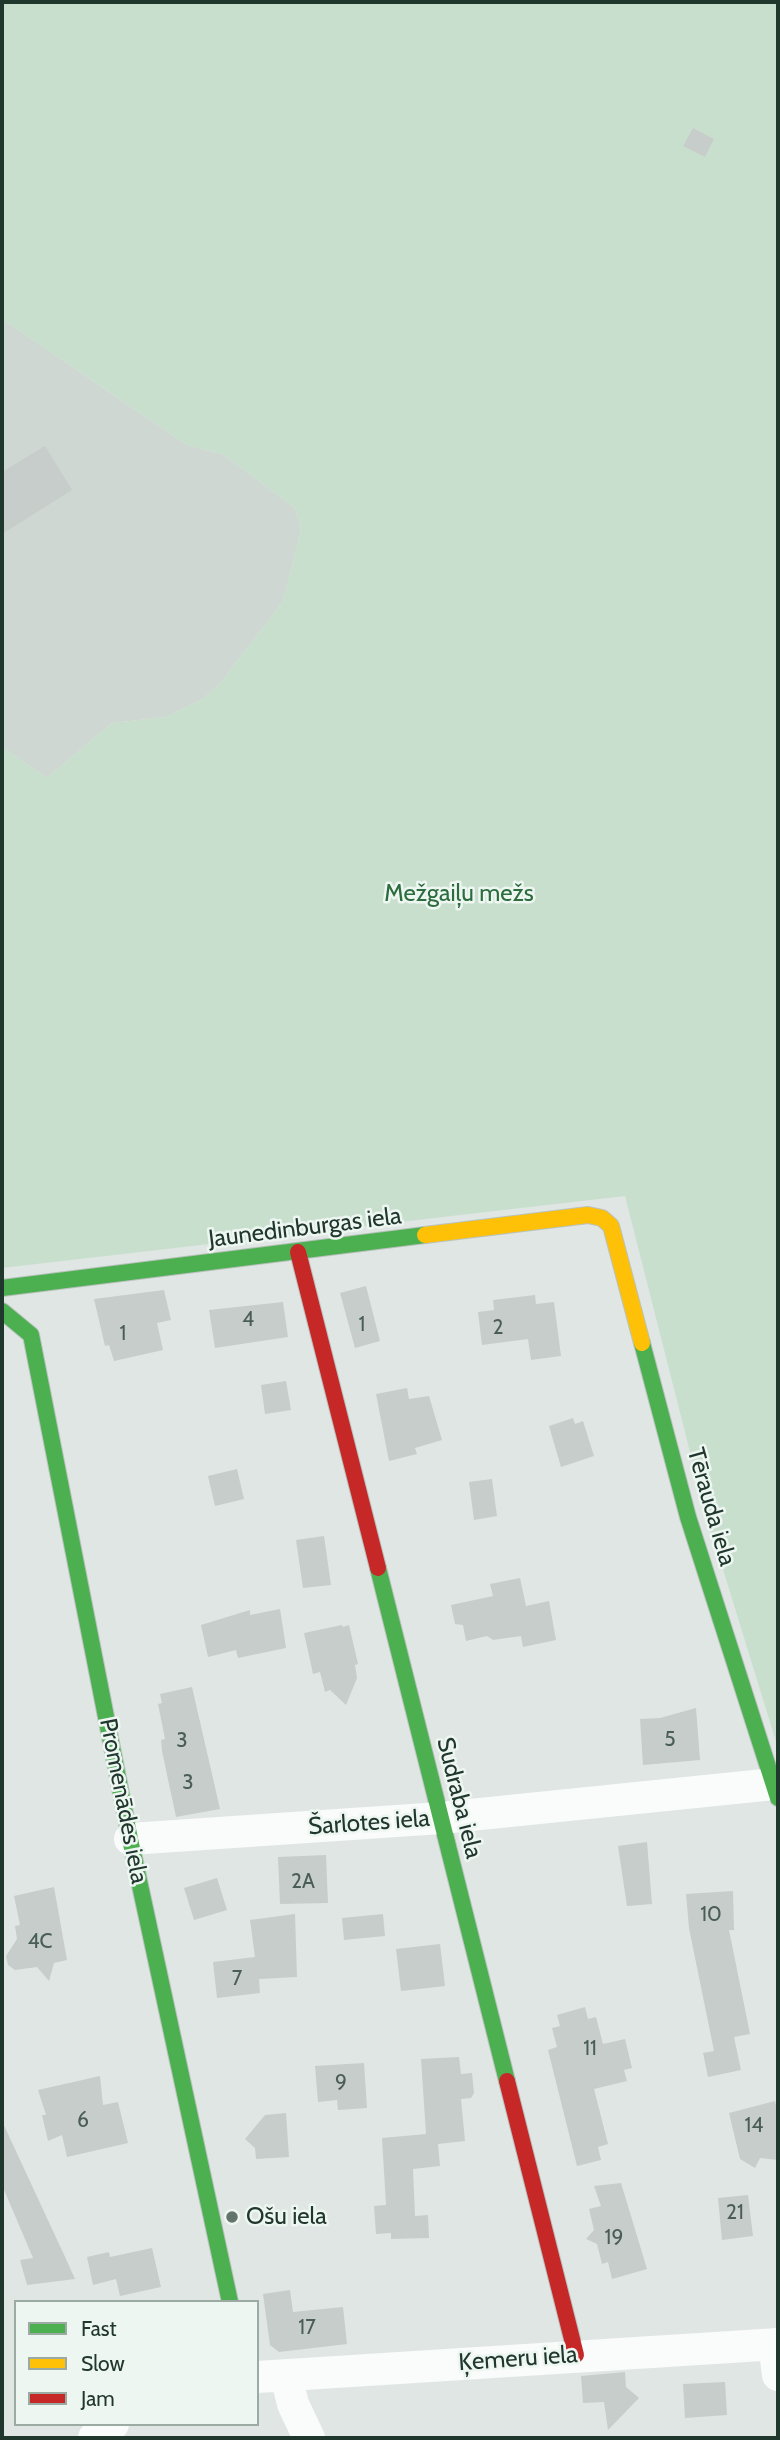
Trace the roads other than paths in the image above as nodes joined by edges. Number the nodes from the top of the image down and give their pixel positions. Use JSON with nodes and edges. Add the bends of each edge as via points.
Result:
{"nodes":[{"id":1,"x":611,"y":1226,"type":"joint"},
{"id":2,"x":298,"y":1252,"type":"junction"},
{"id":3,"x":2,"y":1288,"type":"edge"},
{"id":4,"x":2,"y":1311,"type":"edge"},
{"id":5,"x":776,"y":1791,"type":"edge"},
{"id":6,"x":440,"y":1818,"type":"junction"},
{"id":7,"x":130,"y":1839,"type":"junction"},
{"id":8,"x":230,"y":2300,"type":"edge"},
{"id":9,"x":776,"y":2344,"type":"edge"},
{"id":10,"x":576,"y":2355,"type":"junction"},
{"id":11,"x":778,"y":2375,"type":"edge"},
{"id":12,"x":272,"y":2376,"type":"edge"},
{"id":13,"x":110,"y":2426,"type":"edge"},
{"id":14,"x":94,"y":2438,"type":"edge"},
{"id":15,"x":309,"y":2438,"type":"edge"}],
"edges":[{"from":1,"to":2,"type":"street","name":"Jaunedinburgas iela","via":[[588,1215]]},
{"from":1,"to":5,"type":"street","name":"Tērauda iela","via":[[688,1517]]},
{"from":2,"to":3,"type":"street","name":"Jaunedinburgas iela"},
{"from":2,"to":6,"type":"street","name":"Sudraba iela"},
{"from":4,"to":7,"type":"street","name":"Promenādes iela","via":[[31,1335]]},
{"from":5,"to":6,"type":"street","name":"Šarlotes iela"},
{"from":6,"to":7,"type":"street","name":"Šarlotes iela"},
{"from":6,"to":10,"type":"street","name":"Sudraba iela"},
{"from":7,"to":8,"type":"street","name":"Promenādes iela"},
{"from":9,"to":10,"type":"street","name":"Ķemeru iela"},
{"from":9,"to":11,"type":"street"},
{"from":10,"to":12,"type":"street","name":"Ķemeru iela"},
{"from":12,"to":15,"type":"street","via":[[293,2404]]},
{"from":13,"to":14,"type":"street"}]}
